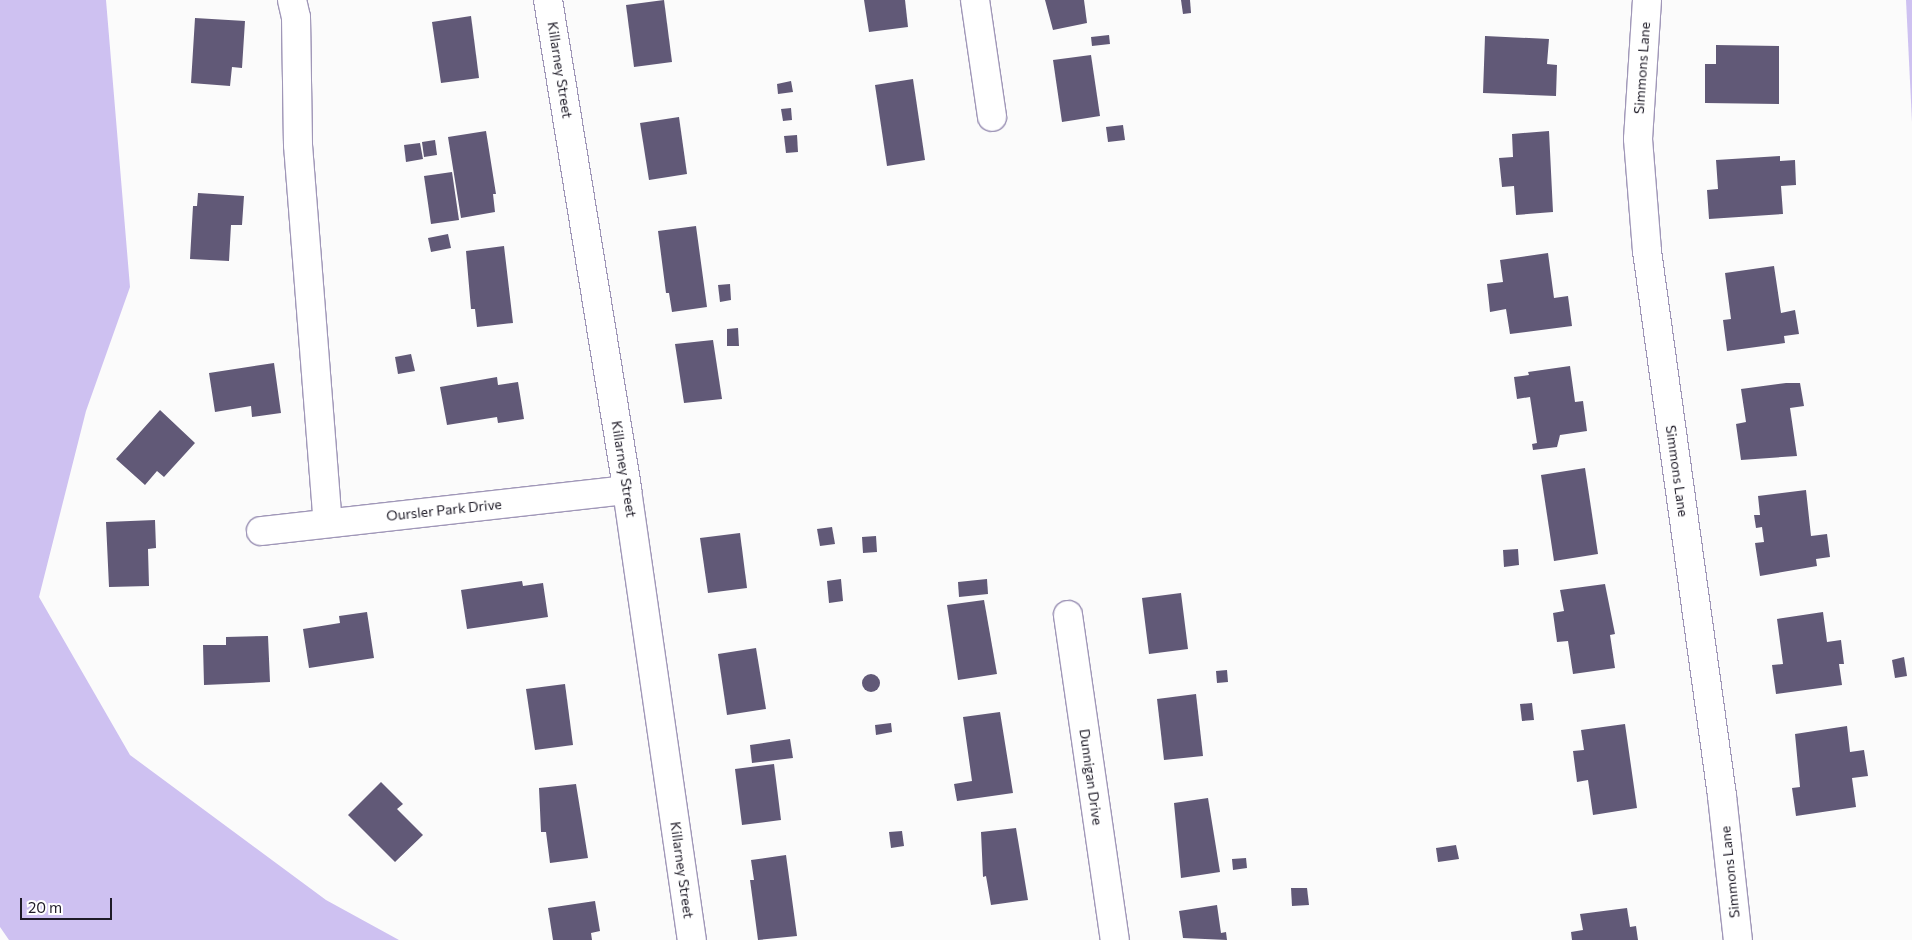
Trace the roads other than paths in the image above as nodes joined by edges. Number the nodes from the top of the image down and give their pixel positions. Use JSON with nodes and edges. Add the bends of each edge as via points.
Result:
{"nodes":[{"id":1,"x":292,"y":0,"type":"edge"},
{"id":2,"x":548,"y":0,"type":"edge"},
{"id":3,"x":974,"y":0,"type":"edge"},
{"id":4,"x":1647,"y":0,"type":"edge"},
{"id":5,"x":992,"y":117,"type":"dead end"},
{"id":6,"x":627,"y":490,"type":"junction"},
{"id":7,"x":328,"y":523,"type":"junction"},
{"id":8,"x":261,"y":530,"type":"dead end"},
{"id":9,"x":1068,"y":615,"type":"dead end"},
{"id":10,"x":692,"y":940,"type":"edge"},
{"id":11,"x":1115,"y":940,"type":"edge"},
{"id":12,"x":1738,"y":940,"type":"edge"}],
"edges":[{"from":1,"to":7,"type":"street","via":[[296,17],[298,145]]},
{"from":2,"to":6,"type":"street","name":"Killarney Street"},
{"from":3,"to":5,"type":"street"},
{"from":4,"to":12,"type":"street","name":"Simmons Lane","via":[[1638,140],[1646,251],[1722,796]]},
{"from":6,"to":7,"type":"street","name":"Oursler Park Drive"},
{"from":6,"to":10,"type":"street","name":"Killarney Street"},
{"from":7,"to":8,"type":"street","name":"Oursler Park Drive"},
{"from":9,"to":11,"type":"street","name":"Dunnigan Drive"}]}
